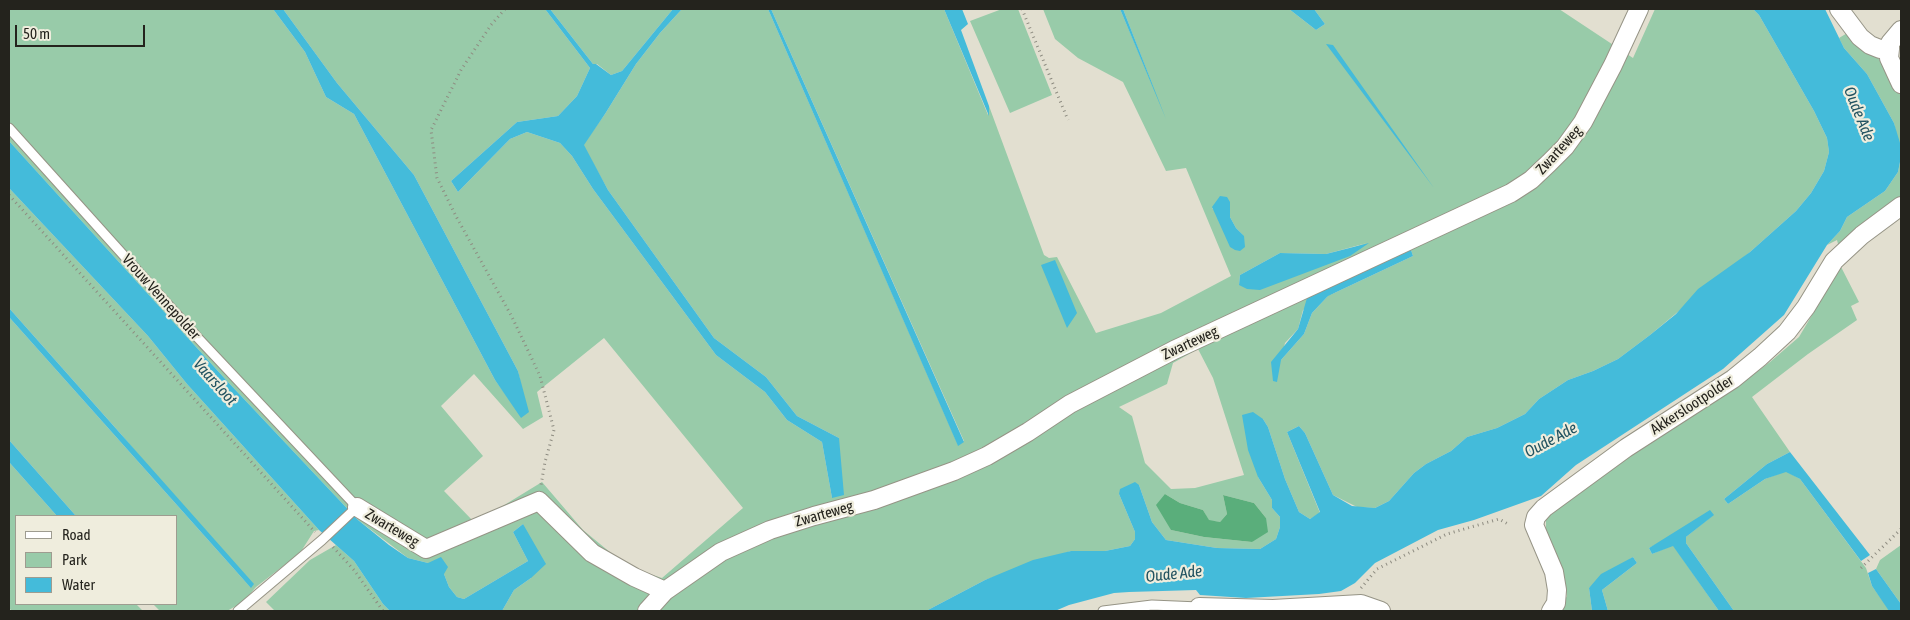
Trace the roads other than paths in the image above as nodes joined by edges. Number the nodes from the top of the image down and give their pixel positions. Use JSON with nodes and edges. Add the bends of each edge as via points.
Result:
{"nodes":[{"id":1,"x":1638,"y":9,"type":"edge"},
{"id":2,"x":1839,"y":9,"type":"edge"},
{"id":3,"x":1901,"y":30,"type":"edge"},
{"id":4,"x":1890,"y":49,"type":"junction"},
{"id":5,"x":1901,"y":84,"type":"edge"},
{"id":6,"x":9,"y":128,"type":"edge"},
{"id":7,"x":1901,"y":206,"type":"edge"},
{"id":8,"x":357,"y":507,"type":"junction"},
{"id":9,"x":665,"y":591,"type":"junction"},
{"id":10,"x":1199,"y":607,"type":"joint"},
{"id":11,"x":238,"y":611,"type":"edge"},
{"id":12,"x":647,"y":611,"type":"edge"},
{"id":13,"x":1103,"y":611,"type":"edge"},
{"id":14,"x":1380,"y":611,"type":"edge"},
{"id":15,"x":1551,"y":611,"type":"edge"}],
"edges":[{"from":1,"to":9,"type":"street","name":"Zwarteweg","via":[[1583,122],[1549,164],[1511,193],[1174,350],[1070,404],[986,456],[874,500],[770,530],[721,552]]},
{"from":2,"to":4,"type":"street","via":[[1870,45]]},
{"from":3,"to":4,"type":"street","via":[[1890,44]]},
{"from":4,"to":5,"type":"street","via":[[1889,58]]},
{"from":6,"to":8,"type":"lane","name":"Vrouw Vennepolder","via":[[198,338]]},
{"from":7,"to":15,"type":"street","name":"Akkerslootpolder","via":[[1834,261],[1787,332],[1760,357],[1733,379],[1626,448],[1536,517],[1534,525],[1554,572],[1557,590],[1556,603]]},
{"from":8,"to":9,"type":"street","name":"Zwarteweg","via":[[426,549],[539,501],[592,554]]},
{"from":8,"to":11,"type":"lane","name":"Zwarteweg"},
{"from":9,"to":12,"type":"street","name":"Zwarteweg"},
{"from":10,"to":13,"type":"lane","via":[[1152,605]]},
{"from":10,"to":14,"type":"street","via":[[1361,604]]}]}
